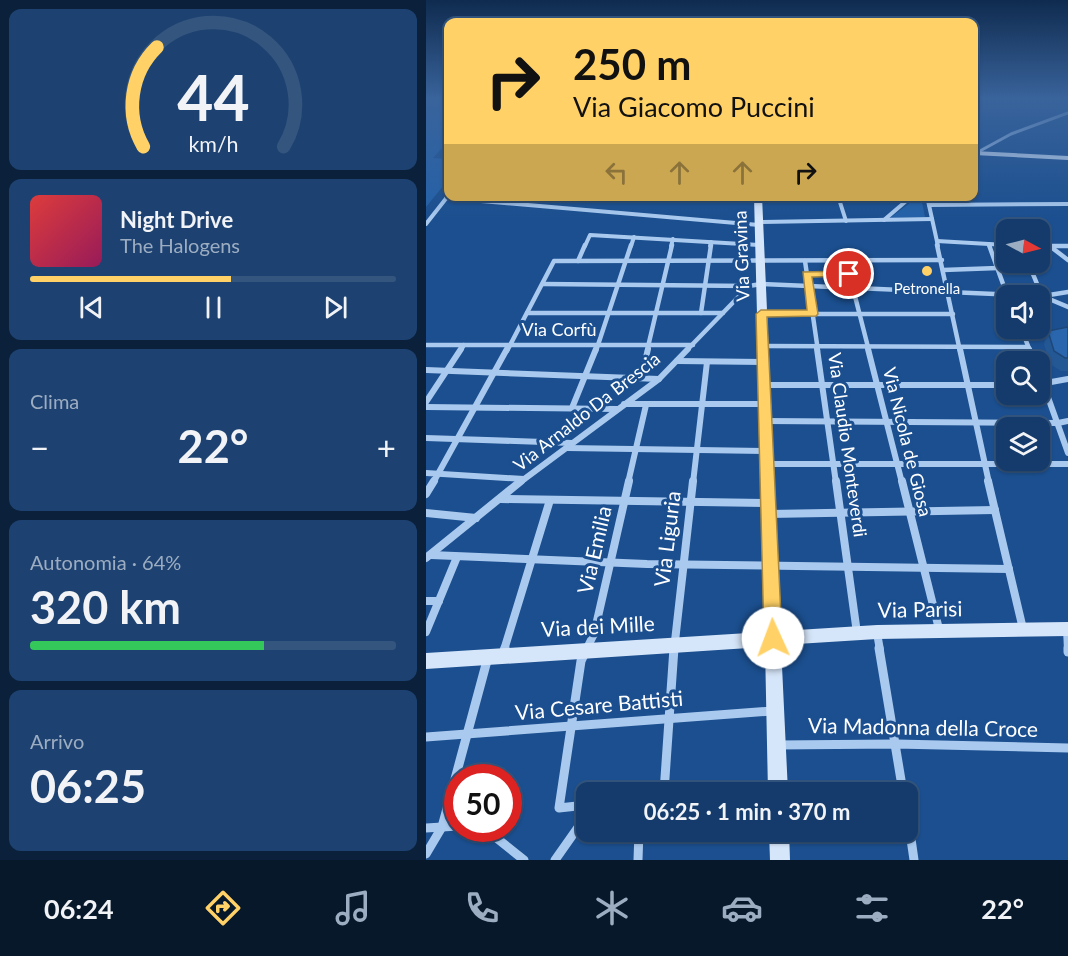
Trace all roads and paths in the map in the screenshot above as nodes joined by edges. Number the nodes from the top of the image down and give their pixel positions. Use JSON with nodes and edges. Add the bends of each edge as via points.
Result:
{"nodes":[{"id":1,"x":1006,"y":138,"type":"edge"},
{"id":2,"x":978,"y":152,"type":"edge"},
{"id":3,"x":990,"y":153,"type":"junction"},
{"id":4,"x":978,"y":158,"type":"edge"},
{"id":5,"x":1068,"y":159,"type":"edge"},
{"id":6,"x":444,"y":201,"type":"edge"},
{"id":7,"x":493,"y":201,"type":"edge"},
{"id":8,"x":758,"y":201,"type":"edge"},
{"id":9,"x":840,"y":201,"type":"edge"},
{"id":10,"x":906,"y":201,"type":"edge"},
{"id":11,"x":928,"y":201,"type":"edge"},
{"id":12,"x":1068,"y":204,"type":"edge"},
{"id":13,"x":929,"y":205,"type":"junction"},
{"id":14,"x":1059,"y":205,"type":"junction"},
{"id":15,"x":1068,"y":210,"type":"edge"},
{"id":16,"x":932,"y":219,"type":"junction"},
{"id":17,"x":884,"y":220,"type":"junction"},
{"id":18,"x":846,"y":221,"type":"junction"},
{"id":19,"x":426,"y":224,"type":"edge"},
{"id":20,"x":759,"y":224,"type":"junction"},
{"id":21,"x":634,"y":237,"type":"junction"},
{"id":22,"x":673,"y":239,"type":"junction"},
{"id":23,"x":937,"y":241,"type":"junction"},
{"id":24,"x":711,"y":242,"type":"junction"},
{"id":25,"x":989,"y":244,"type":"junction"},
{"id":26,"x":996,"y":244,"type":"edge"},
{"id":27,"x":759,"y":245,"type":"junction"},
{"id":28,"x":1068,"y":246,"type":"edge"},
{"id":29,"x":1051,"y":247,"type":"joint"},
{"id":30,"x":942,"y":260,"type":"junction"},
{"id":31,"x":1068,"y":260,"type":"edge"},
{"id":32,"x":578,"y":261,"type":"junction"},
{"id":33,"x":626,"y":261,"type":"junction"},
{"id":34,"x":667,"y":261,"type":"junction"},
{"id":35,"x":708,"y":261,"type":"junction"},
{"id":36,"x":760,"y":261,"type":"junction"},
{"id":37,"x":805,"y":261,"type":"junction"},
{"id":38,"x":846,"y":261,"type":"junction"},
{"id":39,"x":996,"y":263,"type":"edge"},
{"id":40,"x":996,"y":268,"type":"edge"},
{"id":41,"x":943,"y":270,"type":"junction"},
{"id":42,"x":807,"y":274,"type":"junction"},
{"id":43,"x":849,"y":274,"type":"junction"},
{"id":44,"x":543,"y":284,"type":"junction"},
{"id":45,"x":618,"y":285,"type":"junction"},
{"id":46,"x":663,"y":285,"type":"junction"},
{"id":47,"x":755,"y":285,"type":"junction"},
{"id":48,"x":705,"y":286,"type":"junction"},
{"id":49,"x":808,"y":286,"type":"junction"},
{"id":50,"x":854,"y":288,"type":"junction"},
{"id":51,"x":947,"y":291,"type":"junction"},
{"id":52,"x":1068,"y":292,"type":"edge"},
{"id":53,"x":996,"y":294,"type":"edge"},
{"id":54,"x":1050,"y":295,"type":"edge"},
{"id":55,"x":1050,"y":299,"type":"edge"},
{"id":56,"x":1068,"y":307,"type":"edge"},
{"id":57,"x":609,"y":312,"type":"junction"},
{"id":58,"x":657,"y":312,"type":"junction"},
{"id":59,"x":527,"y":313,"type":"junction"},
{"id":60,"x":701,"y":313,"type":"junction"},
{"id":61,"x":723,"y":313,"type":"junction"},
{"id":62,"x":761,"y":314,"type":"junction"},
{"id":63,"x":813,"y":314,"type":"junction"},
{"id":64,"x":860,"y":314,"type":"junction"},
{"id":65,"x":953,"y":314,"type":"junction"},
{"id":66,"x":1025,"y":339,"type":"edge"},
{"id":67,"x":650,"y":344,"type":"junction"},
{"id":68,"x":426,"y":345,"type":"edge"},
{"id":69,"x":464,"y":345,"type":"junction"},
{"id":70,"x":511,"y":345,"type":"junction"},
{"id":71,"x":598,"y":345,"type":"junction"},
{"id":72,"x":693,"y":345,"type":"junction"},
{"id":73,"x":762,"y":346,"type":"junction"},
{"id":74,"x":817,"y":346,"type":"junction"},
{"id":75,"x":868,"y":346,"type":"junction"},
{"id":76,"x":960,"y":346,"type":"junction"},
{"id":77,"x":1028,"y":347,"type":"junction"},
{"id":78,"x":1030,"y":351,"type":"edge"},
{"id":79,"x":677,"y":361,"type":"junction"},
{"id":80,"x":707,"y":362,"type":"junction"},
{"id":81,"x":763,"y":362,"type":"junction"},
{"id":82,"x":426,"y":370,"type":"edge"},
{"id":83,"x":447,"y":370,"type":"junction"},
{"id":84,"x":496,"y":372,"type":"junction"},
{"id":85,"x":586,"y":375,"type":"junction"},
{"id":86,"x":641,"y":378,"type":"junction"},
{"id":87,"x":659,"y":379,"type":"junction"},
{"id":88,"x":1068,"y":379,"type":"edge"},
{"id":89,"x":1050,"y":382,"type":"edge"},
{"id":90,"x":763,"y":385,"type":"junction"},
{"id":91,"x":967,"y":385,"type":"junction"},
{"id":92,"x":996,"y":385,"type":"edge"},
{"id":93,"x":823,"y":386,"type":"junction"},
{"id":94,"x":877,"y":386,"type":"junction"},
{"id":95,"x":426,"y":402,"type":"edge"},
{"id":96,"x":624,"y":404,"type":"junction"},
{"id":97,"x":764,"y":404,"type":"junction"},
{"id":98,"x":646,"y":405,"type":"junction"},
{"id":99,"x":703,"y":405,"type":"junction"},
{"id":100,"x":1050,"y":405,"type":"edge"},
{"id":101,"x":426,"y":407,"type":"edge"},
{"id":102,"x":477,"y":407,"type":"junction"},
{"id":103,"x":572,"y":408,"type":"junction"},
{"id":104,"x":617,"y":409,"type":"junction"},
{"id":105,"x":765,"y":421,"type":"junction"},
{"id":106,"x":827,"y":421,"type":"junction"},
{"id":107,"x":1068,"y":421,"type":"edge"},
{"id":108,"x":887,"y":422,"type":"junction"},
{"id":109,"x":976,"y":422,"type":"junction"},
{"id":110,"x":1058,"y":423,"type":"junction"},
{"id":111,"x":426,"y":438,"type":"edge"},
{"id":112,"x":457,"y":439,"type":"junction"},
{"id":113,"x":569,"y":446,"type":"junction"},
{"id":114,"x":636,"y":449,"type":"junction"},
{"id":115,"x":698,"y":450,"type":"junction"},
{"id":116,"x":1068,"y":453,"type":"edge"},
{"id":117,"x":766,"y":457,"type":"junction"},
{"id":118,"x":833,"y":463,"type":"junction"},
{"id":119,"x":984,"y":463,"type":"junction"},
{"id":120,"x":898,"y":464,"type":"junction"},
{"id":121,"x":1068,"y":464,"type":"edge"},
{"id":122,"x":426,"y":473,"type":"edge"},
{"id":123,"x":438,"y":473,"type":"junction"},
{"id":124,"x":524,"y":479,"type":"junction"},
{"id":125,"x":426,"y":494,"type":"edge"},
{"id":126,"x":501,"y":499,"type":"junction"},
{"id":127,"x":550,"y":500,"type":"junction"},
{"id":128,"x":624,"y":501,"type":"junction"},
{"id":129,"x":690,"y":502,"type":"junction"},
{"id":130,"x":768,"y":509,"type":"junction"},
{"id":131,"x":995,"y":510,"type":"junction"},
{"id":132,"x":909,"y":512,"type":"junction"},
{"id":133,"x":426,"y":513,"type":"edge"},
{"id":134,"x":842,"y":513,"type":"junction"},
{"id":135,"x":476,"y":518,"type":"junction"},
{"id":136,"x":458,"y":556,"type":"junction"},
{"id":137,"x":428,"y":557,"type":"edge"},
{"id":138,"x":531,"y":562,"type":"junction"},
{"id":139,"x":610,"y":563,"type":"junction"},
{"id":140,"x":683,"y":564,"type":"junction"},
{"id":141,"x":770,"y":568,"type":"junction"},
{"id":142,"x":849,"y":569,"type":"junction"},
{"id":143,"x":924,"y":569,"type":"junction"},
{"id":144,"x":1009,"y":569,"type":"junction"},
{"id":145,"x":426,"y":601,"type":"edge"},
{"id":146,"x":439,"y":601,"type":"junction"},
{"id":147,"x":1068,"y":629,"type":"edge"},
{"id":148,"x":939,"y":630,"type":"junction"},
{"id":149,"x":1023,"y":630,"type":"junction"},
{"id":150,"x":426,"y":632,"type":"edge"},
{"id":151,"x":877,"y":632,"type":"junction"},
{"id":152,"x":857,"y":633,"type":"junction"},
{"id":153,"x":773,"y":638,"type":"junction"},
{"id":154,"x":674,"y":645,"type":"junction"},
{"id":155,"x":587,"y":649,"type":"junction"},
{"id":156,"x":1068,"y":652,"type":"edge"},
{"id":157,"x":495,"y":656,"type":"junction"},
{"id":158,"x":426,"y":661,"type":"edge"},
{"id":159,"x":776,"y":711,"type":"junction"},
{"id":160,"x":668,"y":718,"type":"junction"},
{"id":161,"x":572,"y":727,"type":"junction"},
{"id":162,"x":468,"y":734,"type":"junction"},
{"id":163,"x":426,"y":737,"type":"edge"},
{"id":164,"x":896,"y":744,"type":"junction"},
{"id":165,"x":777,"y":745,"type":"junction"},
{"id":166,"x":1068,"y":748,"type":"edge"},
{"id":167,"x":665,"y":782,"type":"edge"},
{"id":168,"x":778,"y":782,"type":"edge"},
{"id":169,"x":902,"y":782,"type":"edge"},
{"id":170,"x":576,"y":807,"type":"edge"},
{"id":171,"x":442,"y":827,"type":"junction"},
{"id":172,"x":426,"y":828,"type":"edge"},
{"id":173,"x":576,"y":830,"type":"edge"},
{"id":174,"x":502,"y":842,"type":"edge"},
{"id":175,"x":639,"y":842,"type":"edge"},
{"id":176,"x":779,"y":842,"type":"edge"},
{"id":177,"x":911,"y":842,"type":"edge"},
{"id":178,"x":426,"y":854,"type":"edge"},
{"id":179,"x":524,"y":860,"type":"edge"},
{"id":180,"x":555,"y":860,"type":"edge"},
{"id":181,"x":638,"y":860,"type":"edge"},
{"id":182,"x":780,"y":860,"type":"edge"},
{"id":183,"x":914,"y":860,"type":"edge"}],
"edges":[{"from":1,"to":3,"type":"street"},
{"from":2,"to":3,"type":"main road"},
{"from":3,"to":4,"type":"main road"},
{"from":3,"to":5,"type":"main road"},
{"from":6,"to":19,"type":"street"},
{"from":7,"to":20,"type":"street"},
{"from":8,"to":20,"type":"main road","name":"Via Gravina"},
{"from":9,"to":18,"type":"street"},
{"from":10,"to":17,"type":"street"},
{"from":11,"to":13,"type":"street"},
{"from":12,"to":14,"type":"street"},
{"from":13,"to":14,"type":"street"},
{"from":13,"to":16,"type":"street"},
{"from":14,"to":15,"type":"street"},
{"from":16,"to":17,"type":"street"},
{"from":16,"to":23,"type":"street"},
{"from":17,"to":18,"type":"street"},
{"from":18,"to":20,"type":"street"},
{"from":20,"to":27,"type":"main road","name":"Via Gravina"},
{"from":21,"to":22,"type":"street"},
{"from":21,"to":32,"type":"street","via":[[590,235]]},
{"from":21,"to":33,"type":"street"},
{"from":22,"to":24,"type":"street"},
{"from":22,"to":34,"type":"street"},
{"from":23,"to":25,"type":"street"},
{"from":23,"to":30,"type":"street"},
{"from":24,"to":27,"type":"street"},
{"from":24,"to":35,"type":"street"},
{"from":25,"to":26,"type":"street"},
{"from":25,"to":39,"type":"street"},
{"from":27,"to":36,"type":"main road","name":"Via Gravina"},
{"from":28,"to":29,"type":"street"},
{"from":29,"to":31,"type":"street"},
{"from":30,"to":38,"type":"street"},
{"from":30,"to":41,"type":"street"},
{"from":32,"to":33,"type":"street"},
{"from":32,"to":44,"type":"street","via":[[554,261]]},
{"from":33,"to":34,"type":"street"},
{"from":33,"to":45,"type":"street"},
{"from":34,"to":35,"type":"street"},
{"from":34,"to":46,"type":"street"},
{"from":35,"to":36,"type":"street"},
{"from":35,"to":48,"type":"street"},
{"from":36,"to":37,"type":"street"},
{"from":36,"to":47,"type":"main road","name":"Via Gravina"},
{"from":37,"to":38,"type":"street"},
{"from":37,"to":42,"type":"street","name":"Via Claudio Monteverdi"},
{"from":38,"to":43,"type":"street","name":"Via Nicola de Giosa"},
{"from":40,"to":41,"type":"street"},
{"from":41,"to":51,"type":"street"},
{"from":42,"to":43,"type":"street"},
{"from":42,"to":49,"type":"street","name":"Via Claudio Monteverdi"},
{"from":43,"to":50,"type":"street","name":"Via Nicola de Giosa"},
{"from":44,"to":45,"type":"street"},
{"from":44,"to":59,"type":"street"},
{"from":45,"to":46,"type":"street"},
{"from":45,"to":57,"type":"street"},
{"from":46,"to":48,"type":"street"},
{"from":46,"to":58,"type":"street"},
{"from":47,"to":48,"type":"street"},
{"from":47,"to":49,"type":"street"},
{"from":47,"to":61,"type":"street","name":"Via Arnaldo Da Brescia"},
{"from":47,"to":62,"type":"main road","name":"Via Gravina"},
{"from":48,"to":60,"type":"street"},
{"from":49,"to":50,"type":"street"},
{"from":49,"to":63,"type":"street","name":"Via Claudio Monteverdi"},
{"from":50,"to":51,"type":"street"},
{"from":50,"to":64,"type":"street","name":"Via Nicola de Giosa"},
{"from":51,"to":53,"type":"street"},
{"from":51,"to":65,"type":"street"},
{"from":52,"to":54,"type":"street"},
{"from":55,"to":56,"type":"street"},
{"from":57,"to":58,"type":"street"},
{"from":57,"to":59,"type":"street"},
{"from":57,"to":71,"type":"street"},
{"from":58,"to":60,"type":"street"},
{"from":58,"to":67,"type":"street"},
{"from":59,"to":70,"type":"street"},
{"from":60,"to":61,"type":"street"},
{"from":61,"to":72,"type":"street","name":"Via Arnaldo Da Brescia"},
{"from":62,"to":63,"type":"street"},
{"from":62,"to":73,"type":"main road","name":"Via Gravina"},
{"from":63,"to":64,"type":"street"},
{"from":63,"to":74,"type":"street","name":"Via Claudio Monteverdi"},
{"from":64,"to":65,"type":"street"},
{"from":64,"to":75,"type":"street","name":"Via Nicola de Giosa"},
{"from":65,"to":76,"type":"street"},
{"from":66,"to":77,"type":"street"},
{"from":67,"to":71,"type":"street","name":"Via Corfù"},
{"from":67,"to":72,"type":"street","name":"Via Corfù"},
{"from":67,"to":86,"type":"street"},
{"from":68,"to":69,"type":"street","name":"Via Corfù"},
{"from":69,"to":70,"type":"street","name":"Via Corfù"},
{"from":69,"to":83,"type":"street"},
{"from":70,"to":71,"type":"street","name":"Via Corfù"},
{"from":70,"to":84,"type":"street"},
{"from":71,"to":85,"type":"street"},
{"from":72,"to":79,"type":"street","name":"Via Arnaldo Da Brescia"},
{"from":73,"to":74,"type":"street"},
{"from":73,"to":81,"type":"main road","name":"Via Gravina"},
{"from":74,"to":75,"type":"street"},
{"from":74,"to":93,"type":"street","name":"Via Claudio Monteverdi"},
{"from":75,"to":76,"type":"street"},
{"from":75,"to":94,"type":"street","name":"Via Nicola de Giosa"},
{"from":76,"to":77,"type":"street"},
{"from":76,"to":91,"type":"street"},
{"from":77,"to":78,"type":"street"},
{"from":79,"to":80,"type":"street"},
{"from":79,"to":87,"type":"street","name":"Via Arnaldo Da Brescia"},
{"from":80,"to":81,"type":"street"},
{"from":80,"to":99,"type":"street","name":"Via Liguria"},
{"from":81,"to":90,"type":"main road","name":"Via Gravina"},
{"from":82,"to":83,"type":"street"},
{"from":83,"to":84,"type":"street"},
{"from":83,"to":95,"type":"street"},
{"from":84,"to":85,"type":"street"},
{"from":84,"to":102,"type":"street"},
{"from":85,"to":86,"type":"street"},
{"from":85,"to":103,"type":"street"},
{"from":86,"to":87,"type":"street"},
{"from":87,"to":96,"type":"street","name":"Via Arnaldo Da Brescia"},
{"from":88,"to":89,"type":"street"},
{"from":90,"to":93,"type":"street"},
{"from":90,"to":97,"type":"main road","name":"Via Gravina"},
{"from":91,"to":92,"type":"street"},
{"from":91,"to":94,"type":"street"},
{"from":91,"to":109,"type":"street"},
{"from":93,"to":94,"type":"street"},
{"from":93,"to":106,"type":"street","name":"Via Claudio Monteverdi"},
{"from":94,"to":108,"type":"street","name":"Via Nicola de Giosa"},
{"from":96,"to":98,"type":"street"},
{"from":96,"to":104,"type":"street","name":"Via Arnaldo Da Brescia"},
{"from":97,"to":99,"type":"street"},
{"from":97,"to":105,"type":"main road","name":"Via Gravina"},
{"from":98,"to":99,"type":"street"},
{"from":98,"to":114,"type":"street","name":"Via Emilia"},
{"from":99,"to":115,"type":"street","name":"Via Liguria"},
{"from":100,"to":110,"type":"street"},
{"from":101,"to":102,"type":"street"},
{"from":102,"to":103,"type":"street"},
{"from":102,"to":112,"type":"street"},
{"from":103,"to":104,"type":"street"},
{"from":104,"to":113,"type":"street","name":"Via Arnaldo Da Brescia"},
{"from":105,"to":106,"type":"street"},
{"from":105,"to":117,"type":"main road","name":"Via Gravina"},
{"from":106,"to":108,"type":"street"},
{"from":106,"to":118,"type":"street","name":"Via Claudio Monteverdi"},
{"from":107,"to":110,"type":"street"},
{"from":108,"to":109,"type":"street"},
{"from":108,"to":120,"type":"street","name":"Via Nicola de Giosa"},
{"from":109,"to":110,"type":"street"},
{"from":109,"to":119,"type":"street"},
{"from":110,"to":116,"type":"street"},
{"from":111,"to":112,"type":"street"},
{"from":112,"to":113,"type":"street"},
{"from":112,"to":123,"type":"street"},
{"from":113,"to":114,"type":"street"},
{"from":113,"to":124,"type":"street","name":"Via Arnaldo Da Brescia"},
{"from":114,"to":115,"type":"street"},
{"from":114,"to":128,"type":"street","name":"Via Emilia"},
{"from":115,"to":117,"type":"street"},
{"from":115,"to":129,"type":"street","name":"Via Liguria"},
{"from":117,"to":118,"type":"street"},
{"from":117,"to":130,"type":"main road","name":"Via Gravina"},
{"from":118,"to":120,"type":"street"},
{"from":118,"to":134,"type":"street","name":"Via Claudio Monteverdi"},
{"from":119,"to":120,"type":"street"},
{"from":119,"to":121,"type":"street"},
{"from":119,"to":131,"type":"street"},
{"from":120,"to":132,"type":"street","name":"Via Nicola de Giosa"},
{"from":122,"to":123,"type":"street"},
{"from":123,"to":124,"type":"street"},
{"from":123,"to":125,"type":"street"},
{"from":124,"to":126,"type":"street","name":"Via Arnaldo Da Brescia"},
{"from":126,"to":127,"type":"street"},
{"from":126,"to":135,"type":"street","name":"Via Arnaldo Da Brescia"},
{"from":127,"to":128,"type":"street"},
{"from":127,"to":138,"type":"street"},
{"from":128,"to":129,"type":"street"},
{"from":128,"to":139,"type":"street","name":"Via Emilia"},
{"from":129,"to":130,"type":"street"},
{"from":129,"to":140,"type":"street","name":"Via Liguria"},
{"from":130,"to":134,"type":"street"},
{"from":130,"to":141,"type":"main road","name":"Via Gravina"},
{"from":131,"to":132,"type":"street"},
{"from":131,"to":144,"type":"street"},
{"from":132,"to":134,"type":"street"},
{"from":132,"to":143,"type":"street","name":"Via Nicola de Giosa"},
{"from":133,"to":135,"type":"street"},
{"from":134,"to":142,"type":"street","name":"Via Claudio Monteverdi"},
{"from":135,"to":137,"type":"street","name":"Via Arnaldo Da Brescia"},
{"from":136,"to":137,"type":"street"},
{"from":136,"to":138,"type":"street"},
{"from":136,"to":146,"type":"street"},
{"from":138,"to":139,"type":"street"},
{"from":138,"to":157,"type":"street"},
{"from":139,"to":140,"type":"street"},
{"from":139,"to":155,"type":"street","name":"Via Emilia"},
{"from":140,"to":141,"type":"street"},
{"from":140,"to":154,"type":"street","name":"Via Liguria"},
{"from":141,"to":142,"type":"street"},
{"from":141,"to":153,"type":"main road","name":"Via Gravina"},
{"from":142,"to":143,"type":"street"},
{"from":142,"to":152,"type":"street","name":"Via Claudio Monteverdi"},
{"from":143,"to":144,"type":"street"},
{"from":143,"to":148,"type":"street","name":"Via Nicola de Giosa"},
{"from":144,"to":149,"type":"street"},
{"from":145,"to":146,"type":"street"},
{"from":146,"to":150,"type":"street"},
{"from":147,"to":149,"type":"main road","name":"Via Parisi"},
{"from":147,"to":156,"type":"street"},
{"from":148,"to":149,"type":"main road","name":"Via Parisi"},
{"from":148,"to":151,"type":"main road","name":"Via Parisi"},
{"from":151,"to":152,"type":"main road","name":"Via Parisi"},
{"from":151,"to":164,"type":"street"},
{"from":152,"to":153,"type":"main road","name":"Via Parisi"},
{"from":153,"to":154,"type":"main road","name":"Via dei Mille"},
{"from":153,"to":159,"type":"main road","name":"Via Gravina"},
{"from":154,"to":155,"type":"main road","name":"Via dei Mille"},
{"from":154,"to":160,"type":"street","name":"Via Liguria"},
{"from":155,"to":157,"type":"main road","name":"Via dei Mille"},
{"from":155,"to":161,"type":"street","name":"Via Emilia","via":[[581,661]]},
{"from":157,"to":158,"type":"main road","name":"Via dei Mille"},
{"from":157,"to":162,"type":"street"},
{"from":159,"to":160,"type":"street","name":"Via Cesare Battisti"},
{"from":159,"to":165,"type":"main road","name":"Via Gravina"},
{"from":160,"to":161,"type":"street","name":"Via Cesare Battisti"},
{"from":160,"to":167,"type":"street","name":"Via Liguria"},
{"from":161,"to":162,"type":"street","name":"Via Cesare Battisti"},
{"from":161,"to":170,"type":"street","name":"Via Emilia","via":[[559,808]]},
{"from":162,"to":163,"type":"street","name":"Via Cesare Battisti"},
{"from":162,"to":171,"type":"street"},
{"from":164,"to":165,"type":"street","name":"Via Madonna della Croce"},
{"from":164,"to":166,"type":"street","name":"Via Madonna della Croce"},
{"from":164,"to":169,"type":"street"},
{"from":165,"to":168,"type":"main road","name":"Via Gravina"},
{"from":171,"to":172,"type":"street"},
{"from":171,"to":178,"type":"street"},
{"from":173,"to":180,"type":"street"},
{"from":174,"to":179,"type":"street"},
{"from":175,"to":181,"type":"street"},
{"from":176,"to":182,"type":"main road"},
{"from":177,"to":183,"type":"street"}]}
